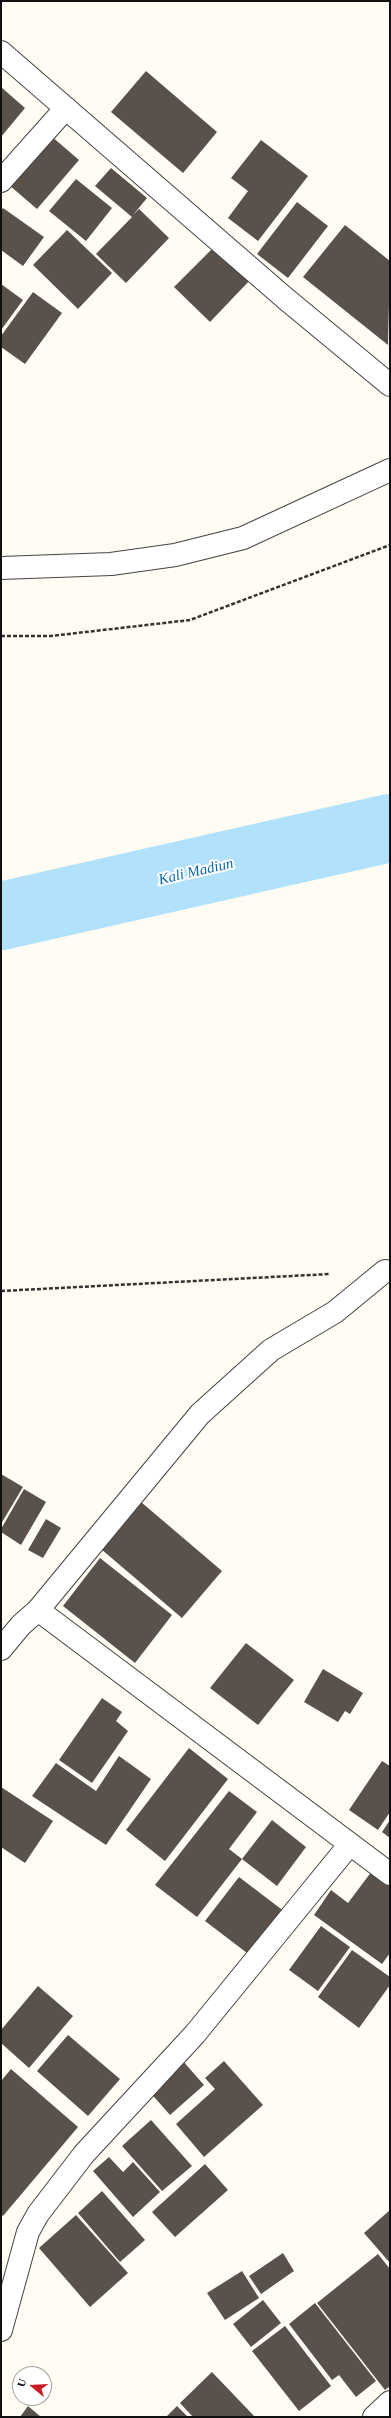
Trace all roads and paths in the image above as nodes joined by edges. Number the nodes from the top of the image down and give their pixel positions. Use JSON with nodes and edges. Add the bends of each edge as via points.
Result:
{"nodes":[{"id":1,"x":1,"y":52,"type":"edge"},
{"id":2,"x":66,"y":108,"type":"junction"},
{"id":3,"x":1,"y":182,"type":"edge"},
{"id":4,"x":390,"y":385,"type":"edge"},
{"id":5,"x":390,"y":470,"type":"edge"},
{"id":6,"x":390,"y":545,"type":"edge"},
{"id":7,"x":1,"y":568,"type":"edge"},
{"id":8,"x":1,"y":636,"type":"edge"},
{"id":9,"x":385,"y":1271,"type":"dead end"},
{"id":10,"x":338,"y":1273,"type":"dead end"},
{"id":11,"x":1,"y":1291,"type":"edge"},
{"id":12,"x":38,"y":1610,"type":"junction"},
{"id":13,"x":1,"y":1649,"type":"edge"},
{"id":14,"x":350,"y":1844,"type":"junction"},
{"id":15,"x":390,"y":1874,"type":"edge"},
{"id":16,"x":1,"y":2330,"type":"edge"},
{"id":17,"x":390,"y":2402,"type":"edge"},
{"id":18,"x":374,"y":2417,"type":"edge"}],
"edges":[{"from":1,"to":2,"type":"street"},
{"from":2,"to":3,"type":"street"},
{"from":2,"to":4,"type":"street","via":[[286,300]]},
{"from":5,"to":7,"type":"street","via":[[243,538],[175,555],[111,564]]},
{"from":6,"to":8,"type":"path","via":[[190,620],[51,636]]},
{"from":9,"to":12,"type":"street","via":[[335,1312],[271,1350],[200,1414]]},
{"from":10,"to":11,"type":"path"},
{"from":12,"to":13,"type":"street","via":[[21,1625]]},
{"from":12,"to":14,"type":"street"},
{"from":14,"to":15,"type":"street"},
{"from":14,"to":16,"type":"street","via":[[195,2034],[84,2154],[38,2214],[28,2232]]},
{"from":17,"to":18,"type":"street"}]}
